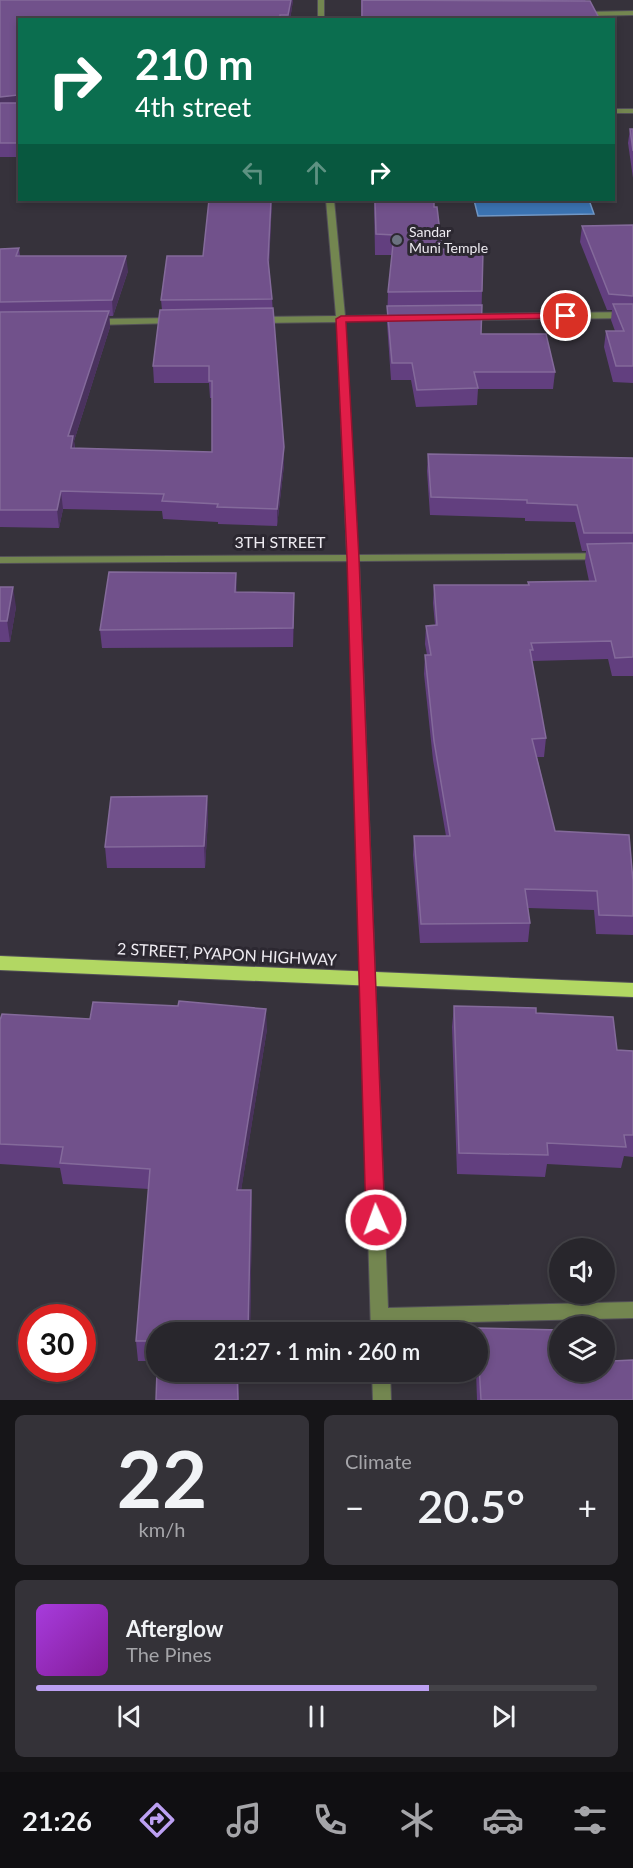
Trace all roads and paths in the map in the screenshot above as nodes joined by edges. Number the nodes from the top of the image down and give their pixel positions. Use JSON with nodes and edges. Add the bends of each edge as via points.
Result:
{"nodes":[{"id":1,"x":321,"y":0,"type":"edge"},
{"id":2,"x":633,"y":13,"type":"edge"},
{"id":3,"x":578,"y":14,"type":"edge"},
{"id":4,"x":321,"y":18,"type":"edge"},
{"id":5,"x":615,"y":111,"type":"edge"},
{"id":6,"x":633,"y":111,"type":"edge"},
{"id":7,"x":330,"y":201,"type":"edge"},
{"id":8,"x":633,"y":315,"type":"edge"},
{"id":9,"x":458,"y":317,"type":"edge"},
{"id":10,"x":411,"y":318,"type":"edge"},
{"id":11,"x":341,"y":319,"type":"junction"},
{"id":12,"x":247,"y":320,"type":"edge"},
{"id":13,"x":188,"y":321,"type":"edge"},
{"id":14,"x":82,"y":322,"type":"edge"},
{"id":15,"x":633,"y":556,"type":"edge"},
{"id":16,"x":353,"y":558,"type":"junction"},
{"id":17,"x":0,"y":560,"type":"edge"},
{"id":18,"x":0,"y":963,"type":"edge"},
{"id":19,"x":367,"y":980,"type":"junction"},
{"id":20,"x":633,"y":990,"type":"edge"},
{"id":21,"x":633,"y":1310,"type":"edge"},
{"id":22,"x":379,"y":1322,"type":"edge"},
{"id":23,"x":415,"y":1322,"type":"edge"},
{"id":24,"x":381,"y":1382,"type":"edge"},
{"id":25,"x":382,"y":1400,"type":"edge"}],
"edges":[{"from":1,"to":4,"type":"street"},
{"from":2,"to":3,"type":"street"},
{"from":5,"to":6,"type":"street"},
{"from":7,"to":11,"type":"street"},
{"from":8,"to":9,"type":"street"},
{"from":10,"to":11,"type":"street"},
{"from":11,"to":12,"type":"street"},
{"from":11,"to":16,"type":"street"},
{"from":13,"to":14,"type":"street"},
{"from":15,"to":16,"type":"street","name":"3TH STREET"},
{"from":16,"to":17,"type":"street","name":"3TH STREET"},
{"from":16,"to":19,"type":"street"},
{"from":18,"to":19,"type":"main road","name":"2 STREET, PYAPON HIGHWAY"},
{"from":19,"to":20,"type":"main road","name":"2 STREET, PYAPON HIGHWAY"},
{"from":19,"to":22,"type":"street"},
{"from":21,"to":23,"type":"street"},
{"from":24,"to":25,"type":"street"}]}
